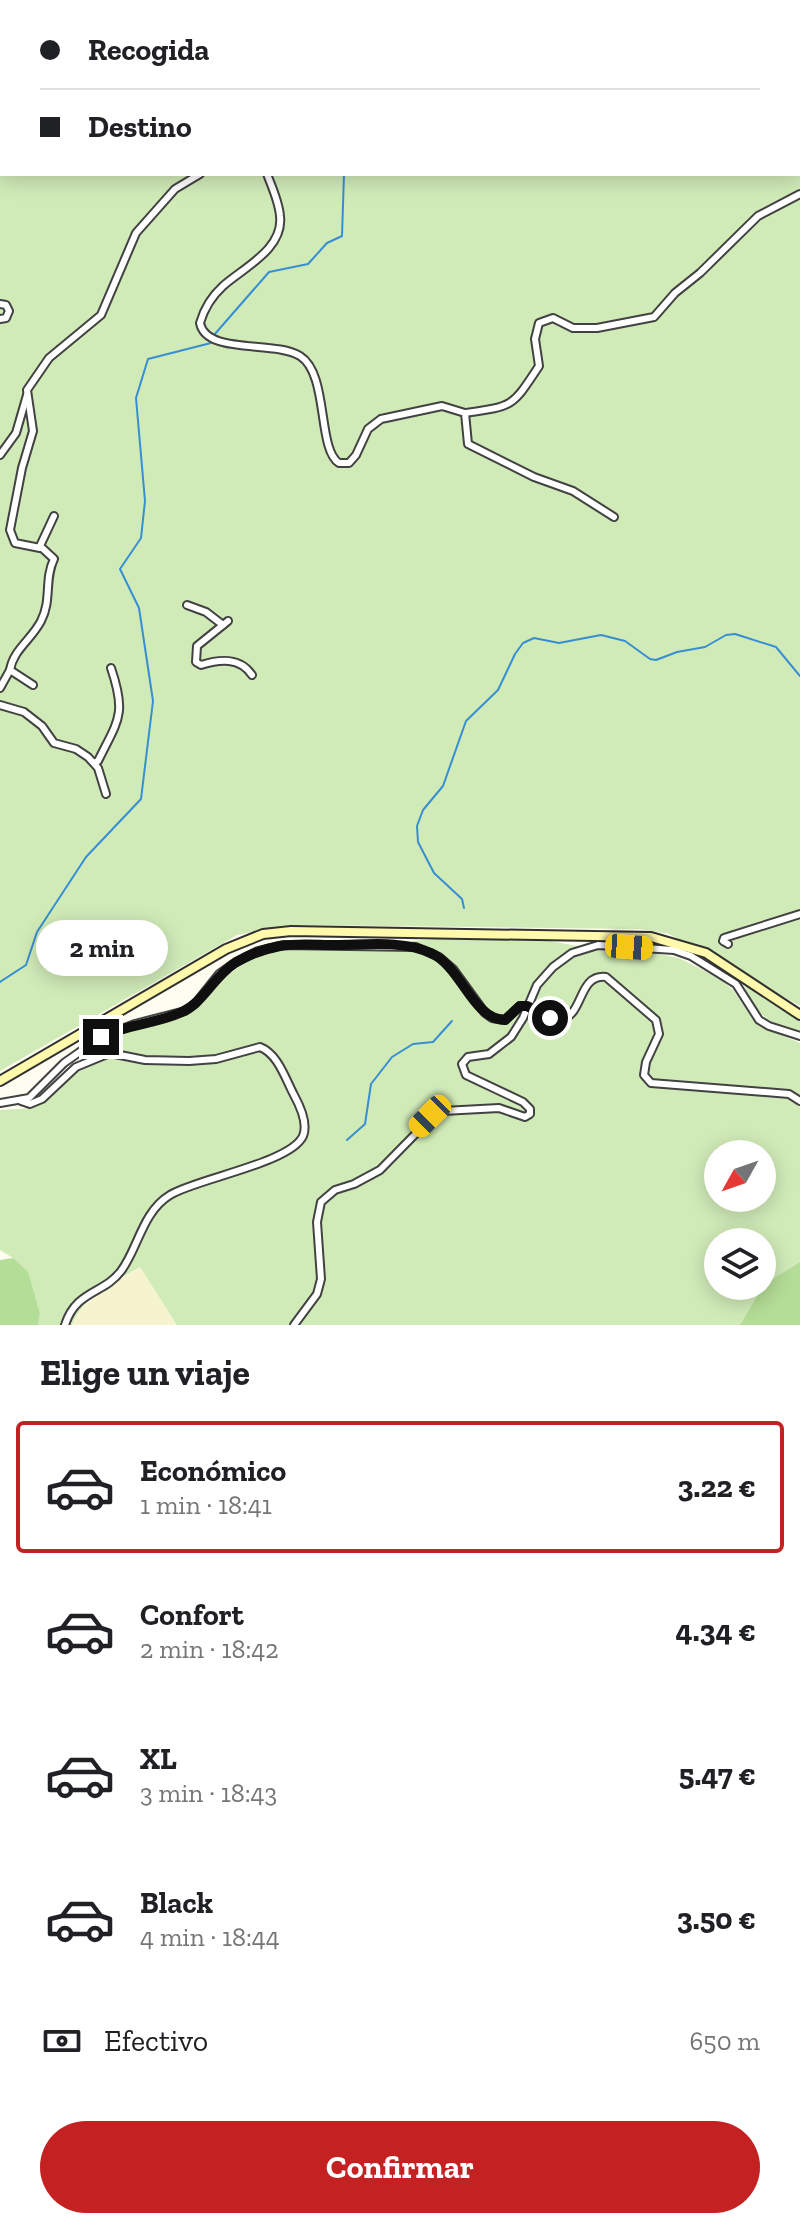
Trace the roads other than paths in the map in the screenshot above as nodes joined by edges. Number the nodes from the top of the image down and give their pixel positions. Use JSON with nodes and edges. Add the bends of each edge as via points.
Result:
{"nodes":[{"id":1,"x":197,"y":176,"type":"edge"},
{"id":2,"x":268,"y":176,"type":"edge"},
{"id":3,"x":800,"y":194,"type":"edge"},
{"id":4,"x":0,"y":304,"type":"edge"},
{"id":5,"x":0,"y":319,"type":"edge"},
{"id":6,"x":27,"y":395,"type":"junction"},
{"id":7,"x":465,"y":413,"type":"junction"},
{"id":8,"x":0,"y":455,"type":"edge"},
{"id":9,"x":54,"y":516,"type":"dead end"},
{"id":10,"x":614,"y":517,"type":"dead end"},
{"id":11,"x":40,"y":548,"type":"junction"},
{"id":12,"x":187,"y":605,"type":"dead end"},
{"id":13,"x":111,"y":668,"type":"dead end"},
{"id":14,"x":10,"y":670,"type":"junction"},
{"id":15,"x":252,"y":675,"type":"dead end"},
{"id":16,"x":33,"y":685,"type":"dead end"},
{"id":17,"x":0,"y":688,"type":"edge"},
{"id":18,"x":0,"y":705,"type":"edge"},
{"id":19,"x":94,"y":763,"type":"junction"},
{"id":20,"x":106,"y":794,"type":"dead end"},
{"id":21,"x":800,"y":914,"type":"edge"},
{"id":22,"x":728,"y":944,"type":"dead end"},
{"id":23,"x":527,"y":1006,"type":"junction"},
{"id":24,"x":800,"y":1015,"type":"edge"},
{"id":25,"x":800,"y":1036,"type":"edge"},
{"id":26,"x":0,"y":1081,"type":"edge"},
{"id":27,"x":21,"y":1101,"type":"junction"},
{"id":28,"x":800,"y":1101,"type":"edge"},
{"id":29,"x":0,"y":1103,"type":"edge"},
{"id":30,"x":65,"y":1325,"type":"edge"},
{"id":31,"x":294,"y":1325,"type":"edge"}],
"edges":[{"from":1,"to":6,"type":"street","via":[[175,189],[136,233],[101,315],[49,358]]},
{"from":2,"to":7,"type":"street","via":[[280,226],[259,259],[209,302],[202,332],[228,344],[278,347],[302,357],[314,376],[330,454],[339,463],[349,463],[368,429],[381,419],[442,406]]},
{"from":3,"to":7,"type":"street","via":[[758,216],[654,317],[597,328],[573,328],[553,318],[539,323],[539,366],[523,394],[508,406]]},
{"from":4,"to":5,"type":"street","via":[[9,311]]},
{"from":6,"to":8,"type":"street","via":[[16,433]]},
{"from":6,"to":11,"type":"street","via":[[33,431],[10,532],[15,543]]},
{"from":7,"to":10,"type":"street","via":[[468,444],[573,491]]},
{"from":9,"to":11,"type":"street"},
{"from":11,"to":14,"type":"street","via":[[54,559],[48,573],[50,595],[41,621]]},
{"from":12,"to":15,"type":"street","via":[[225,623],[197,646],[197,663],[228,660]]},
{"from":13,"to":19,"type":"street","via":[[120,694],[118,720]]},
{"from":14,"to":16,"type":"street"},
{"from":14,"to":17,"type":"street"},
{"from":18,"to":19,"type":"street","via":[[34,718],[54,743],[76,749]]},
{"from":19,"to":20,"type":"street"},
{"from":21,"to":22,"type":"street","via":[[725,937]]},
{"from":23,"to":25,"type":"street","via":[[537,985],[572,953],[598,945],[674,950],[736,984],[759,1020]]},
{"from":23,"to":27,"type":"street","via":[[505,1020],[492,1018],[453,969],[416,947],[283,945],[236,962],[185,1011],[101,1037]]},
{"from":23,"to":28,"type":"street","via":[[550,1018],[566,1018],[593,979],[606,977],[656,1020],[659,1034],[644,1075],[651,1083],[789,1094]]},
{"from":23,"to":31,"type":"street","via":[[503,1044],[489,1054],[468,1057],[461,1067],[478,1082],[523,1102],[530,1114],[499,1108],[436,1113],[380,1170],[327,1195],[318,1212],[321,1279],[317,1294]]},
{"from":24,"to":26,"type":"main road","via":[[706,953],[659,938],[291,931],[263,934],[226,949]]},
{"from":27,"to":29,"type":"street"},
{"from":27,"to":30,"type":"street","via":[[42,1099],[76,1067],[110,1053],[189,1061],[260,1047],[276,1058],[305,1128],[294,1147],[170,1195],[150,1216],[121,1271],[72,1308]]}]}
